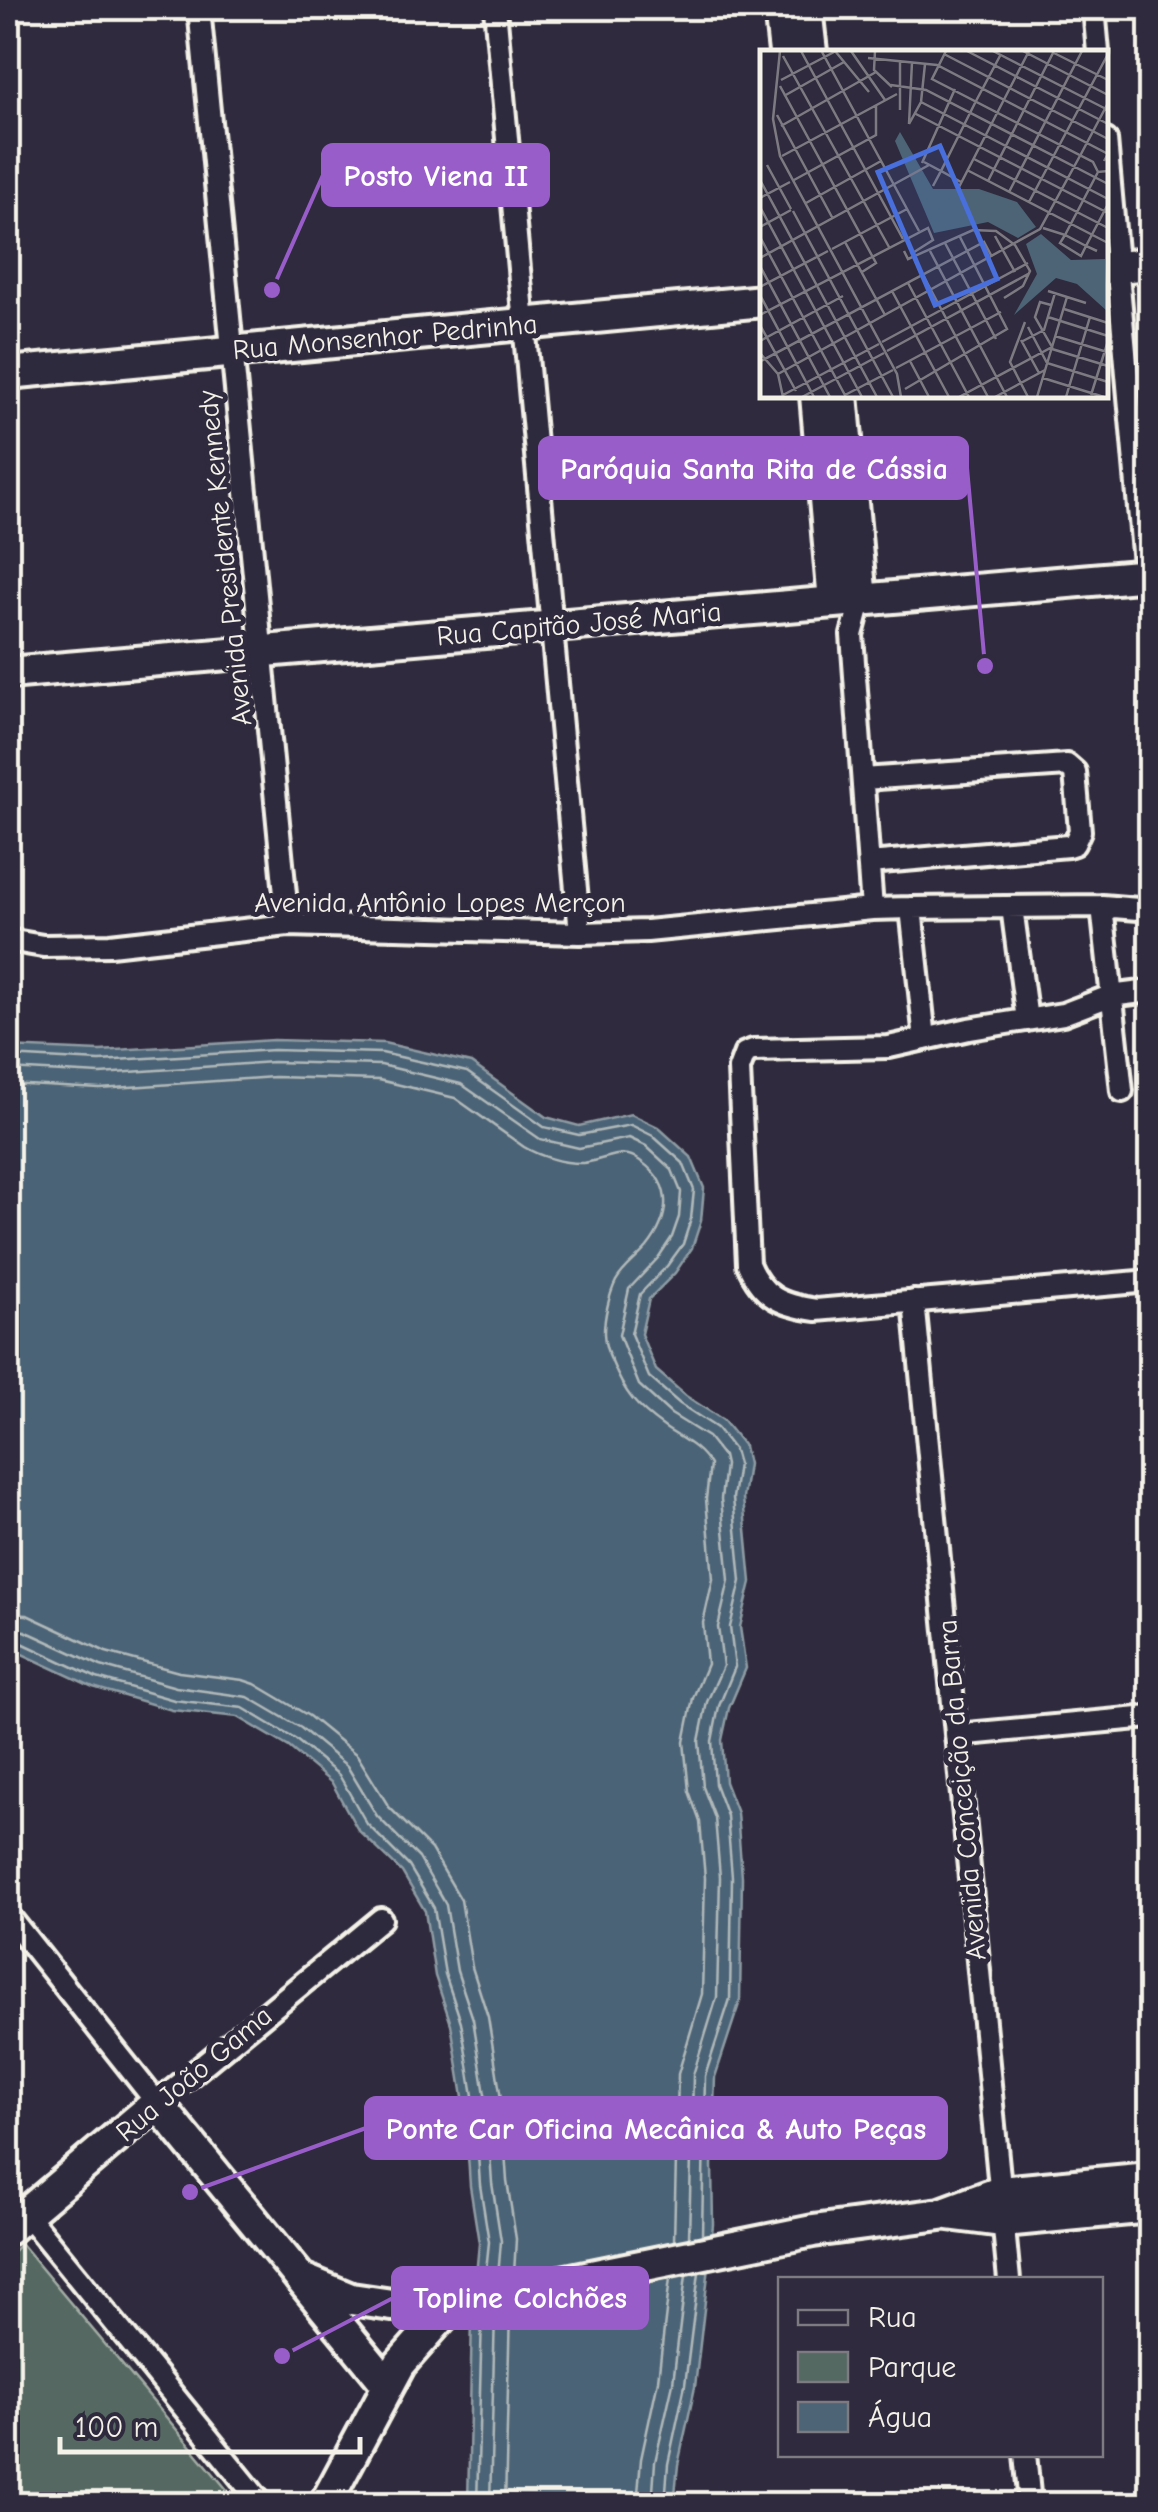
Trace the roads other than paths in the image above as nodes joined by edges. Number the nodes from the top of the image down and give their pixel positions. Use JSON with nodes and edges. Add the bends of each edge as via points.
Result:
{"nodes":[{"id":1,"x":199,"y":8,"type":"edge"},
{"id":2,"x":496,"y":8,"type":"edge"},
{"id":3,"x":780,"y":8,"type":"edge"},
{"id":4,"x":806,"y":8,"type":"edge"},
{"id":5,"x":1094,"y":8,"type":"edge"},
{"id":6,"x":784,"y":50,"type":"edge"},
{"id":7,"x":810,"y":50,"type":"edge"},
{"id":8,"x":1098,"y":50,"type":"edge"},
{"id":9,"x":1108,"y":191,"type":"edge"},
{"id":10,"x":1150,"y":264,"type":"edge"},
{"id":11,"x":1111,"y":267,"type":"edge"},
{"id":12,"x":760,"y":301,"type":"edge"},
{"id":13,"x":524,"y":323,"type":"junction"},
{"id":14,"x":232,"y":352,"type":"junction"},
{"id":15,"x":8,"y":373,"type":"edge"},
{"id":16,"x":816,"y":398,"type":"edge"},
{"id":17,"x":842,"y":398,"type":"edge"},
{"id":18,"x":1148,"y":575,"type":"edge"},
{"id":19,"x":848,"y":601,"type":"junction"},
{"id":20,"x":552,"y":626,"type":"junction"},
{"id":21,"x":262,"y":652,"type":"junction"},
{"id":22,"x":8,"y":673,"type":"edge"},
{"id":23,"x":862,"y":778,"type":"junction"},
{"id":24,"x":869,"y":862,"type":"junction"},
{"id":25,"x":1102,"y":906,"type":"junction"},
{"id":26,"x":1012,"y":907,"type":"junction"},
{"id":27,"x":912,"y":908,"type":"junction"},
{"id":28,"x":872,"y":909,"type":"junction"},
{"id":29,"x":1150,"y":910,"type":"edge"},
{"id":30,"x":288,"y":924,"type":"junction"},
{"id":31,"x":580,"y":933,"type":"junction"},
{"id":32,"x":8,"y":940,"type":"edge"},
{"id":33,"x":1150,"y":992,"type":"edge"},
{"id":34,"x":1110,"y":996,"type":"junction"},
{"id":35,"x":1028,"y":1020,"type":"junction"},
{"id":36,"x":924,"y":1040,"type":"junction"},
{"id":37,"x":1122,"y":1091,"type":"dead end"},
{"id":38,"x":1150,"y":1280,"type":"edge"},
{"id":39,"x":914,"y":1302,"type":"junction"},
{"id":40,"x":1150,"y":1717,"type":"edge"},
{"id":41,"x":957,"y":1735,"type":"junction"},
{"id":42,"x":8,"y":1915,"type":"edge"},
{"id":43,"x":381,"y":1919,"type":"dead end"},
{"id":44,"x":157,"y":2103,"type":"junction"},
{"id":45,"x":1150,"y":2178,"type":"edge"},
{"id":46,"x":1002,"y":2207,"type":"junction"},
{"id":47,"x":1150,"y":2207,"type":"edge"},
{"id":48,"x":17,"y":2222,"type":"edge"},
{"id":49,"x":1008,"y":2277,"type":"edge"},
{"id":50,"x":300,"y":2278,"type":"junction"},
{"id":51,"x":460,"y":2302,"type":"junction"},
{"id":52,"x":387,"y":2384,"type":"junction"},
{"id":53,"x":1026,"y":2457,"type":"edge"},
{"id":54,"x":262,"y":2504,"type":"edge"},
{"id":55,"x":325,"y":2504,"type":"edge"},
{"id":56,"x":1030,"y":2504,"type":"edge"}],
"edges":[{"from":1,"to":14,"type":"street","name":"Avenida Presidente Kennedy"},
{"from":2,"to":13,"type":"street"},
{"from":3,"to":6,"type":"main road"},
{"from":4,"to":7,"type":"main road"},
{"from":5,"to":8,"type":"street"},
{"from":9,"to":11,"type":"street"},
{"from":10,"to":11,"type":"main road"},
{"from":11,"to":18,"type":"street"},
{"from":12,"to":13,"type":"main road","name":"Rua Monsenhor Pedrinha"},
{"from":13,"to":14,"type":"main road","name":"Rua Monsenhor Pedrinha"},
{"from":13,"to":20,"type":"street"},
{"from":14,"to":15,"type":"main road","name":"Rua Monsenhor Pedrinha"},
{"from":14,"to":21,"type":"street","name":"Avenida Presidente Kennedy"},
{"from":16,"to":19,"type":"main road"},
{"from":17,"to":19,"type":"main road"},
{"from":18,"to":19,"type":"main road","name":"Rua Capitão José Maria"},
{"from":19,"to":20,"type":"main road","name":"Rua Capitão José Maria"},
{"from":19,"to":23,"type":"street"},
{"from":20,"to":21,"type":"main road","name":"Rua Capitão José Maria"},
{"from":20,"to":31,"type":"street"},
{"from":21,"to":22,"type":"main road","name":"Rua Capitão José Maria"},
{"from":21,"to":30,"type":"street","name":"Avenida Presidente Kennedy"},
{"from":23,"to":24,"type":"street"},
{"from":23,"to":24,"type":"street","via":[[1062,764],[1075,772],[1080,832],[1074,844]]},
{"from":24,"to":28,"type":"street"},
{"from":25,"to":26,"type":"street","name":"Avenida Antônio Lopes Merçon"},
{"from":25,"to":29,"type":"street","name":"Avenida Antônio Lopes Merçon"},
{"from":25,"to":34,"type":"street"},
{"from":26,"to":27,"type":"street","name":"Avenida Antônio Lopes Merçon"},
{"from":26,"to":35,"type":"street"},
{"from":27,"to":28,"type":"street","name":"Avenida Antônio Lopes Merçon"},
{"from":27,"to":36,"type":"street"},
{"from":28,"to":31,"type":"street","name":"Avenida Antônio Lopes Merçon"},
{"from":30,"to":31,"type":"street","name":"Avenida Antônio Lopes Merçon"},
{"from":30,"to":32,"type":"street","name":"Avenida Antônio Lopes Merçon","via":[[110,945]]},
{"from":33,"to":34,"type":"street"},
{"from":34,"to":35,"type":"street"},
{"from":34,"to":37,"type":"street"},
{"from":35,"to":36,"type":"street"},
{"from":36,"to":39,"type":"street","via":[[857,1049],[753,1050],[739,1069],[748,1264],[756,1282],[790,1306],[816,1310]]},
{"from":38,"to":39,"type":"street"},
{"from":39,"to":41,"type":"street","name":"Avenida Conceição da Barra"},
{"from":40,"to":41,"type":"street"},
{"from":41,"to":46,"type":"street","name":"Avenida Conceição da Barra"},
{"from":42,"to":44,"type":"street"},
{"from":43,"to":44,"type":"street","name":"Rua João Gama"},
{"from":44,"to":48,"type":"main road","name":"Rua João Gama"},
{"from":44,"to":50,"type":"main road"},
{"from":45,"to":46,"type":"main road"},
{"from":46,"to":47,"type":"main road"},
{"from":46,"to":49,"type":"street","name":"Avenida Conceição da Barra"},
{"from":46,"to":51,"type":"main road","via":[[814,2231]]},
{"from":48,"to":54,"type":"street"},
{"from":50,"to":51,"type":"main road","via":[[352,2299],[392,2305]]},
{"from":50,"to":52,"type":"main road"},
{"from":51,"to":52,"type":"main road"},
{"from":52,"to":55,"type":"main road"},
{"from":53,"to":56,"type":"street"}]}
